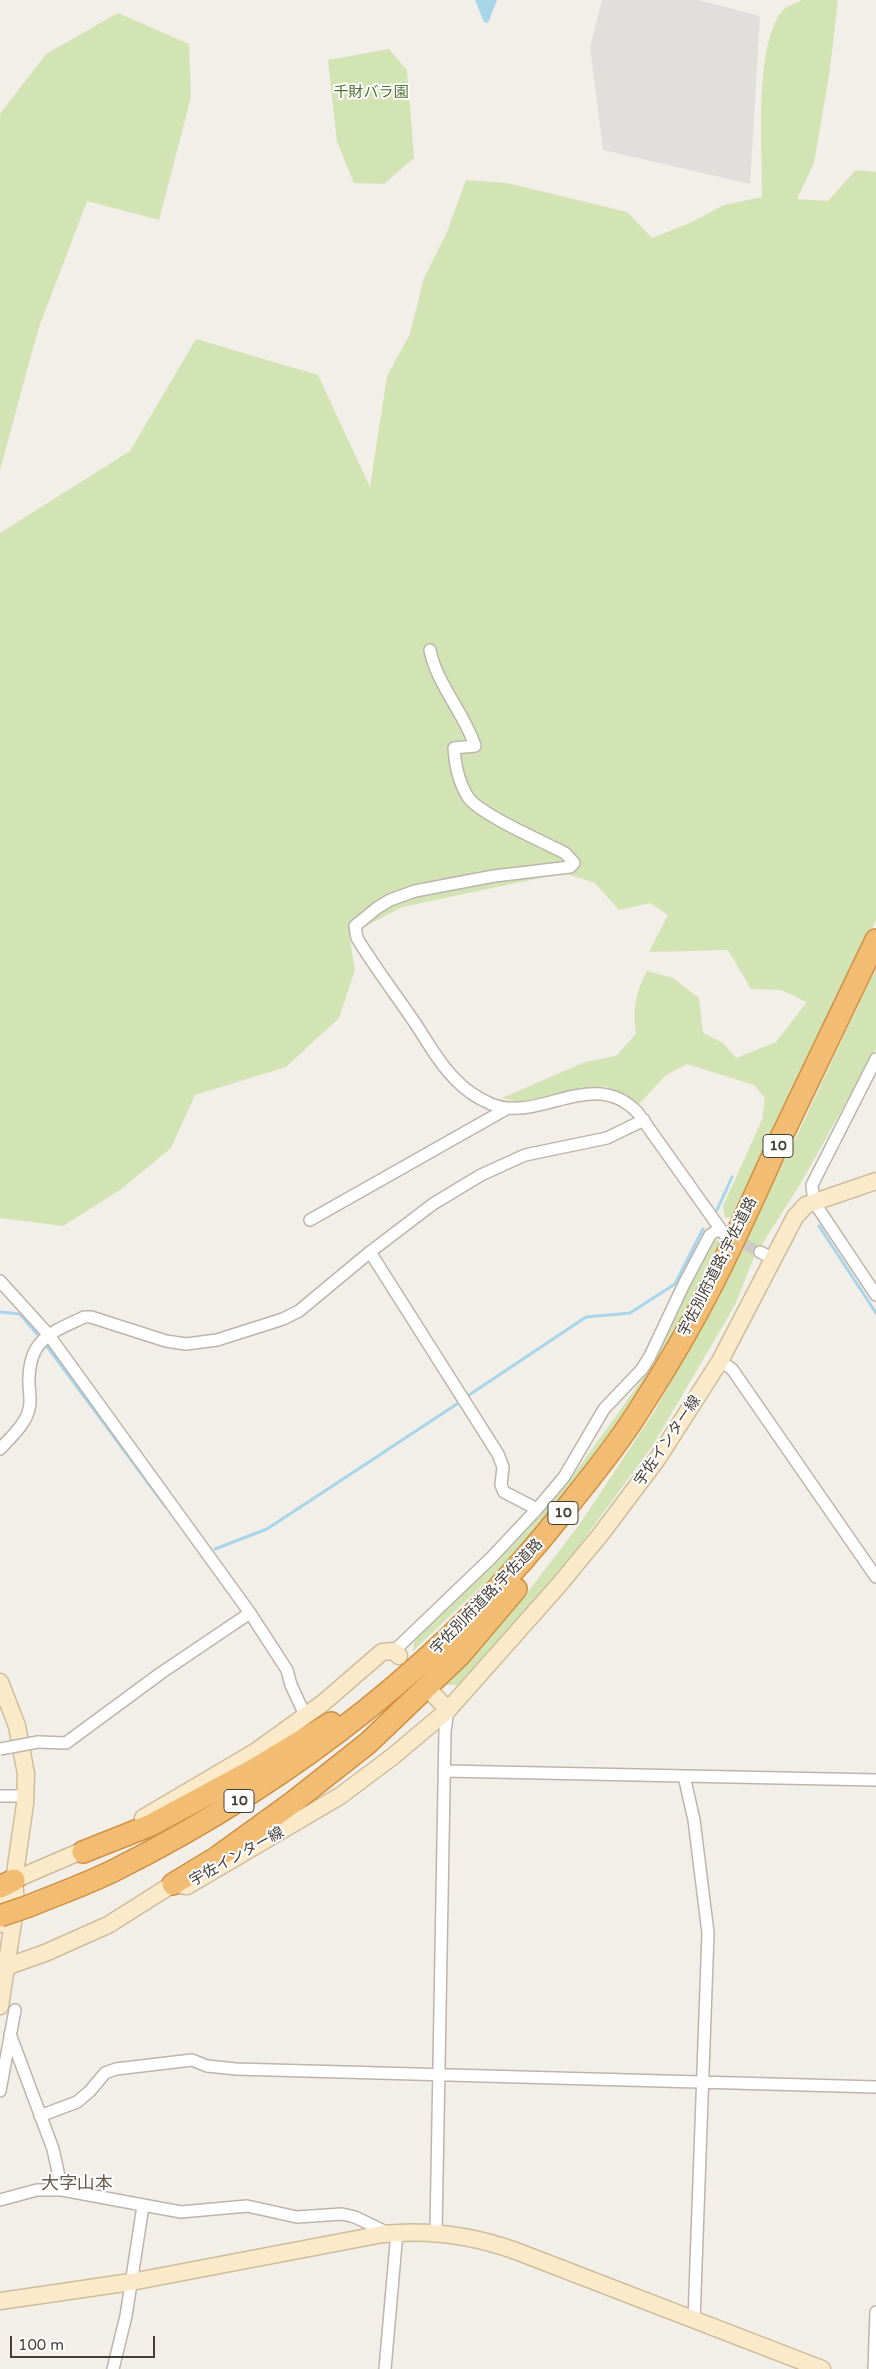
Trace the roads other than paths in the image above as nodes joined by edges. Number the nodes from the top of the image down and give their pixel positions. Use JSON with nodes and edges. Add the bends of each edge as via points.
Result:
{"nodes":[{"id":1,"x":430,"y":650,"type":"dead end"},
{"id":2,"x":876,"y":940,"type":"edge"},
{"id":3,"x":876,"y":1058,"type":"edge"},
{"id":4,"x":508,"y":1108,"type":"junction"},
{"id":5,"x":644,"y":1120,"type":"junction"},
{"id":6,"x":876,"y":1181,"type":"edge"},
{"id":7,"x":814,"y":1202,"type":"junction"},
{"id":8,"x":310,"y":1220,"type":"dead end"},
{"id":9,"x":370,"y":1252,"type":"junction"},
{"id":10,"x":0,"y":1281,"type":"edge"},
{"id":11,"x":876,"y":1295,"type":"edge"},
{"id":12,"x":48,"y":1334,"type":"junction"},
{"id":13,"x":676,"y":1349,"type":"junction"},
{"id":14,"x":720,"y":1361,"type":"junction"},
{"id":15,"x":0,"y":1449,"type":"edge"},
{"id":16,"x":538,"y":1509,"type":"junction"},
{"id":17,"x":876,"y":1577,"type":"edge"},
{"id":18,"x":250,"y":1612,"type":"junction"},
{"id":19,"x":396,"y":1653,"type":"joint"},
{"id":20,"x":426,"y":1659,"type":"junction"},
{"id":21,"x":0,"y":1682,"type":"edge"},
{"id":22,"x":434,"y":1695,"type":"dead end"},
{"id":23,"x":448,"y":1710,"type":"junction"},
{"id":24,"x":305,"y":1715,"type":"junction"},
{"id":25,"x":0,"y":1749,"type":"edge"},
{"id":26,"x":446,"y":1771,"type":"junction"},
{"id":27,"x":684,"y":1776,"type":"junction"},
{"id":28,"x":876,"y":1780,"type":"edge"},
{"id":29,"x":0,"y":1796,"type":"edge"},
{"id":30,"x":26,"y":1796,"type":"junction"},
{"id":31,"x":83,"y":1852,"type":"junction"},
{"id":32,"x":7,"y":1884,"type":"edge"},
{"id":33,"x":173,"y":1884,"type":"junction"},
{"id":34,"x":0,"y":1916,"type":"edge"},
{"id":35,"x":0,"y":1924,"type":"edge"},
{"id":36,"x":3,"y":1968,"type":"edge"},
{"id":37,"x":8,"y":2008,"type":"edge"},
{"id":38,"x":10,"y":2034,"type":"junction"},
{"id":39,"x":440,"y":2074,"type":"junction"},
{"id":40,"x":703,"y":2082,"type":"junction"},
{"id":41,"x":876,"y":2087,"type":"edge"},
{"id":42,"x":0,"y":2091,"type":"edge"},
{"id":43,"x":40,"y":2116,"type":"junction"},
{"id":44,"x":62,"y":2190,"type":"junction"},
{"id":45,"x":0,"y":2200,"type":"edge"},
{"id":46,"x":144,"y":2206,"type":"junction"},
{"id":47,"x":436,"y":2232,"type":"junction"},
{"id":48,"x":393,"y":2233,"type":"junction"},
{"id":49,"x":131,"y":2282,"type":"junction"},
{"id":50,"x":0,"y":2301,"type":"edge"},
{"id":51,"x":876,"y":2312,"type":"edge"},
{"id":52,"x":694,"y":2320,"type":"junction"},
{"id":53,"x":113,"y":2369,"type":"edge"},
{"id":54,"x":385,"y":2369,"type":"edge"},
{"id":55,"x":822,"y":2369,"type":"edge"},
{"id":56,"x":874,"y":2369,"type":"edge"}],
"edges":[{"from":1,"to":4,"type":"street","via":[[436,672],[475,746],[454,748],[454,760],[468,798],[489,814],[565,853],[574,863],[570,867],[494,876],[415,891],[390,900],[363,918],[355,926],[357,938],[452,1077],[481,1099]]},
{"from":2,"to":13,"type":"highway","name":"宇佐別府道路;宇佐道路","number":"10","via":[[712,1286]]},
{"from":3,"to":7,"type":"street","via":[[814,1179]]},
{"from":4,"to":5,"type":"street","via":[[600,1093],[626,1102]]},
{"from":4,"to":8,"type":"street"},
{"from":5,"to":9,"type":"street","via":[[607,1138],[543,1150],[506,1163],[454,1191]]},
{"from":5,"to":16,"type":"street","via":[[722,1231],[710,1235],[642,1369],[604,1409],[564,1477]]},
{"from":6,"to":7,"type":"main road","name":"宇佐インター線"},
{"from":7,"to":11,"type":"street"},
{"from":7,"to":14,"type":"main road","name":"宇佐インター線","via":[[806,1205],[794,1218],[767,1256]]},
{"from":9,"to":12,"type":"street","via":[[299,1311],[217,1340],[186,1344],[166,1341],[90,1317]]},
{"from":9,"to":16,"type":"street","via":[[498,1454],[503,1467],[501,1485],[504,1492]]},
{"from":10,"to":12,"type":"street"},
{"from":12,"to":15,"type":"street","via":[[36,1346],[32,1356],[28,1378],[30,1409],[23,1423]]},
{"from":12,"to":18,"type":"street"},
{"from":13,"to":20,"type":"highway","name":"宇佐別府道路;宇佐道路","number":"10","via":[[620,1438],[558,1520],[468,1621]]},
{"from":13,"to":33,"type":"highway","via":[[662,1382],[597,1488],[553,1550],[460,1655],[396,1719],[342,1765],[216,1858]]},
{"from":14,"to":17,"type":"street","via":[[732,1369]]},
{"from":14,"to":23,"type":"main road","name":"宇佐インター線","via":[[658,1458],[601,1534]]},
{"from":16,"to":19,"type":"street"},
{"from":18,"to":24,"type":"street","via":[[287,1670]]},
{"from":18,"to":25,"type":"street","bridge":true,"via":[[66,1743],[38,1742]]},
{"from":19,"to":24,"type":"main road","via":[[382,1652]]},
{"from":20,"to":31,"type":"highway","via":[[402,1668],[340,1717],[253,1770],[151,1825]]},
{"from":20,"to":34,"type":"highway","name":"宇佐別府道路;宇佐道路","number":"10","bridge":true,"via":[[318,1748],[238,1801],[112,1872]]},
{"from":21,"to":30,"type":"main road","via":[[13,1712],[23,1750]]},
{"from":22,"to":23,"type":"main road"},
{"from":23,"to":26,"type":"street"},
{"from":23,"to":33,"type":"main road","name":"宇佐インター線","via":[[340,1796],[187,1886]]},
{"from":24,"to":31,"type":"main road","via":[[255,1752]]},
{"from":26,"to":27,"type":"street"},
{"from":26,"to":39,"type":"street"},
{"from":27,"to":28,"type":"street"},
{"from":27,"to":40,"type":"street","via":[[694,1820],[707,1922]]},
{"from":29,"to":30,"type":"street"},
{"from":30,"to":32,"type":"main road"},
{"from":31,"to":32,"type":"main road"},
{"from":32,"to":35,"type":"main road"},
{"from":32,"to":36,"type":"main road","via":[[16,1902]]},
{"from":33,"to":36,"type":"main road","name":"宇佐インター線","via":[[108,1925]]},
{"from":36,"to":37,"type":"main road"},
{"from":37,"to":38,"type":"street"},
{"from":38,"to":42,"type":"street"},
{"from":38,"to":43,"type":"street"},
{"from":39,"to":40,"type":"street"},
{"from":39,"to":43,"type":"street","via":[[226,2068],[186,2060],[109,2071],[77,2102]]},
{"from":39,"to":47,"type":"street"},
{"from":40,"to":41,"type":"street"},
{"from":40,"to":52,"type":"street"},
{"from":43,"to":44,"type":"street","via":[[55,2157]]},
{"from":44,"to":45,"type":"street","via":[[37,2190]]},
{"from":44,"to":46,"type":"street"},
{"from":46,"to":48,"type":"street","via":[[180,2212],[255,2207],[302,2218],[342,2214]]},
{"from":46,"to":49,"type":"street"},
{"from":47,"to":48,"type":"main road"},
{"from":47,"to":52,"type":"main road","via":[[494,2243]]},
{"from":48,"to":49,"type":"main road"},
{"from":48,"to":54,"type":"street"},
{"from":49,"to":50,"type":"main road"},
{"from":49,"to":53,"type":"street"},
{"from":51,"to":56,"type":"street"},
{"from":52,"to":55,"type":"main road"}]}
